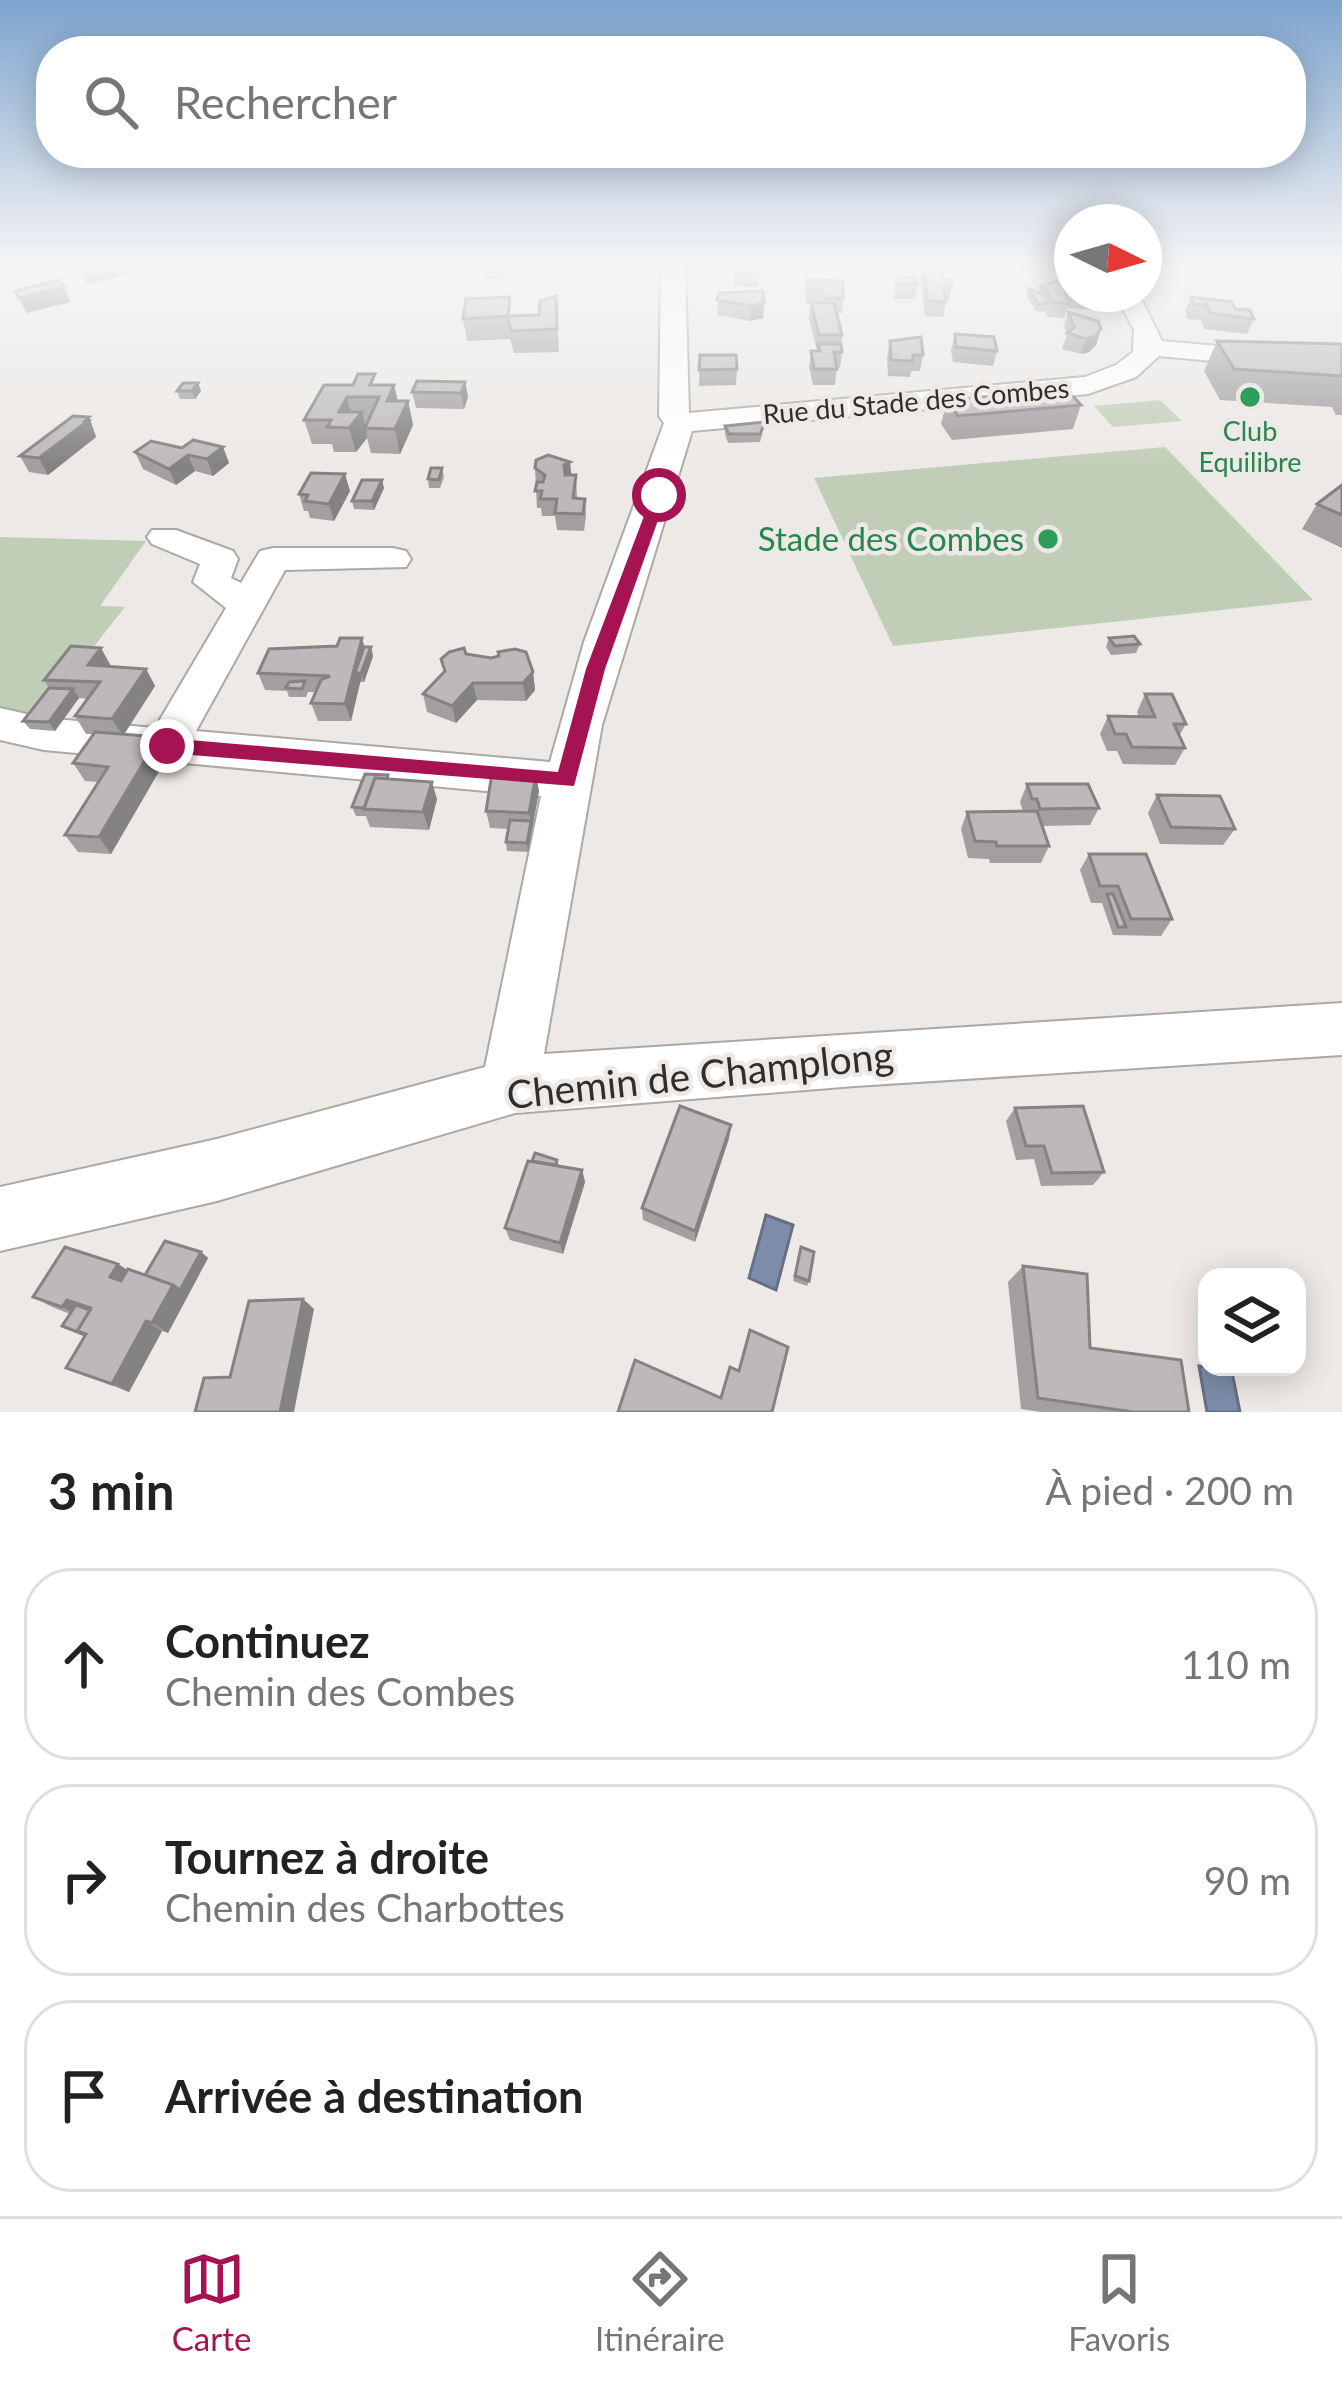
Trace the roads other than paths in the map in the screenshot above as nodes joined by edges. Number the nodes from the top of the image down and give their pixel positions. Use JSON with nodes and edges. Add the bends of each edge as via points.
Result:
{"nodes":[{"id":1,"x":673,"y":333,"type":"edge"},
{"id":2,"x":1150,"y":333,"type":"edge"},
{"id":3,"x":1152,"y":347,"type":"junction"},
{"id":4,"x":1342,"y":365,"type":"edge"},
{"id":5,"x":679,"y":423,"type":"junction"},
{"id":6,"x":164,"y":537,"type":"dead end"},
{"id":7,"x":220,"y":559,"type":"junction"},
{"id":8,"x":273,"y":559,"type":"junction"},
{"id":9,"x":394,"y":559,"type":"dead end"},
{"id":10,"x":248,"y":604,"type":"junction"},
{"id":11,"x":0,"y":724,"type":"edge"},
{"id":12,"x":167,"y":746,"type":"junction"},
{"id":13,"x":566,"y":781,"type":"junction"},
{"id":14,"x":1342,"y":1029,"type":"edge"},
{"id":15,"x":511,"y":1085,"type":"junction"},
{"id":16,"x":0,"y":1219,"type":"edge"}],
"edges":[{"from":1,"to":5,"type":"street"},
{"from":2,"to":3,"type":"street"},
{"from":3,"to":4,"type":"street"},
{"from":3,"to":5,"type":"street","name":"Rue du Stade des Combes","via":[[1126,374],[1059,390]]},
{"from":5,"to":13,"type":"street"},
{"from":6,"to":7,"type":"street"},
{"from":7,"to":8,"type":"street"},
{"from":7,"to":10,"type":"street","via":[[211,581]]},
{"from":8,"to":9,"type":"street"},
{"from":8,"to":10,"type":"street"},
{"from":10,"to":12,"type":"street"},
{"from":11,"to":12,"type":"street"},
{"from":12,"to":13,"type":"street"},
{"from":13,"to":15,"type":"street"},
{"from":14,"to":15,"type":"street","name":"Chemin de Champlong"},
{"from":15,"to":16,"type":"street","name":"Chemin de Champlong","via":[[218,1170]]}]}
